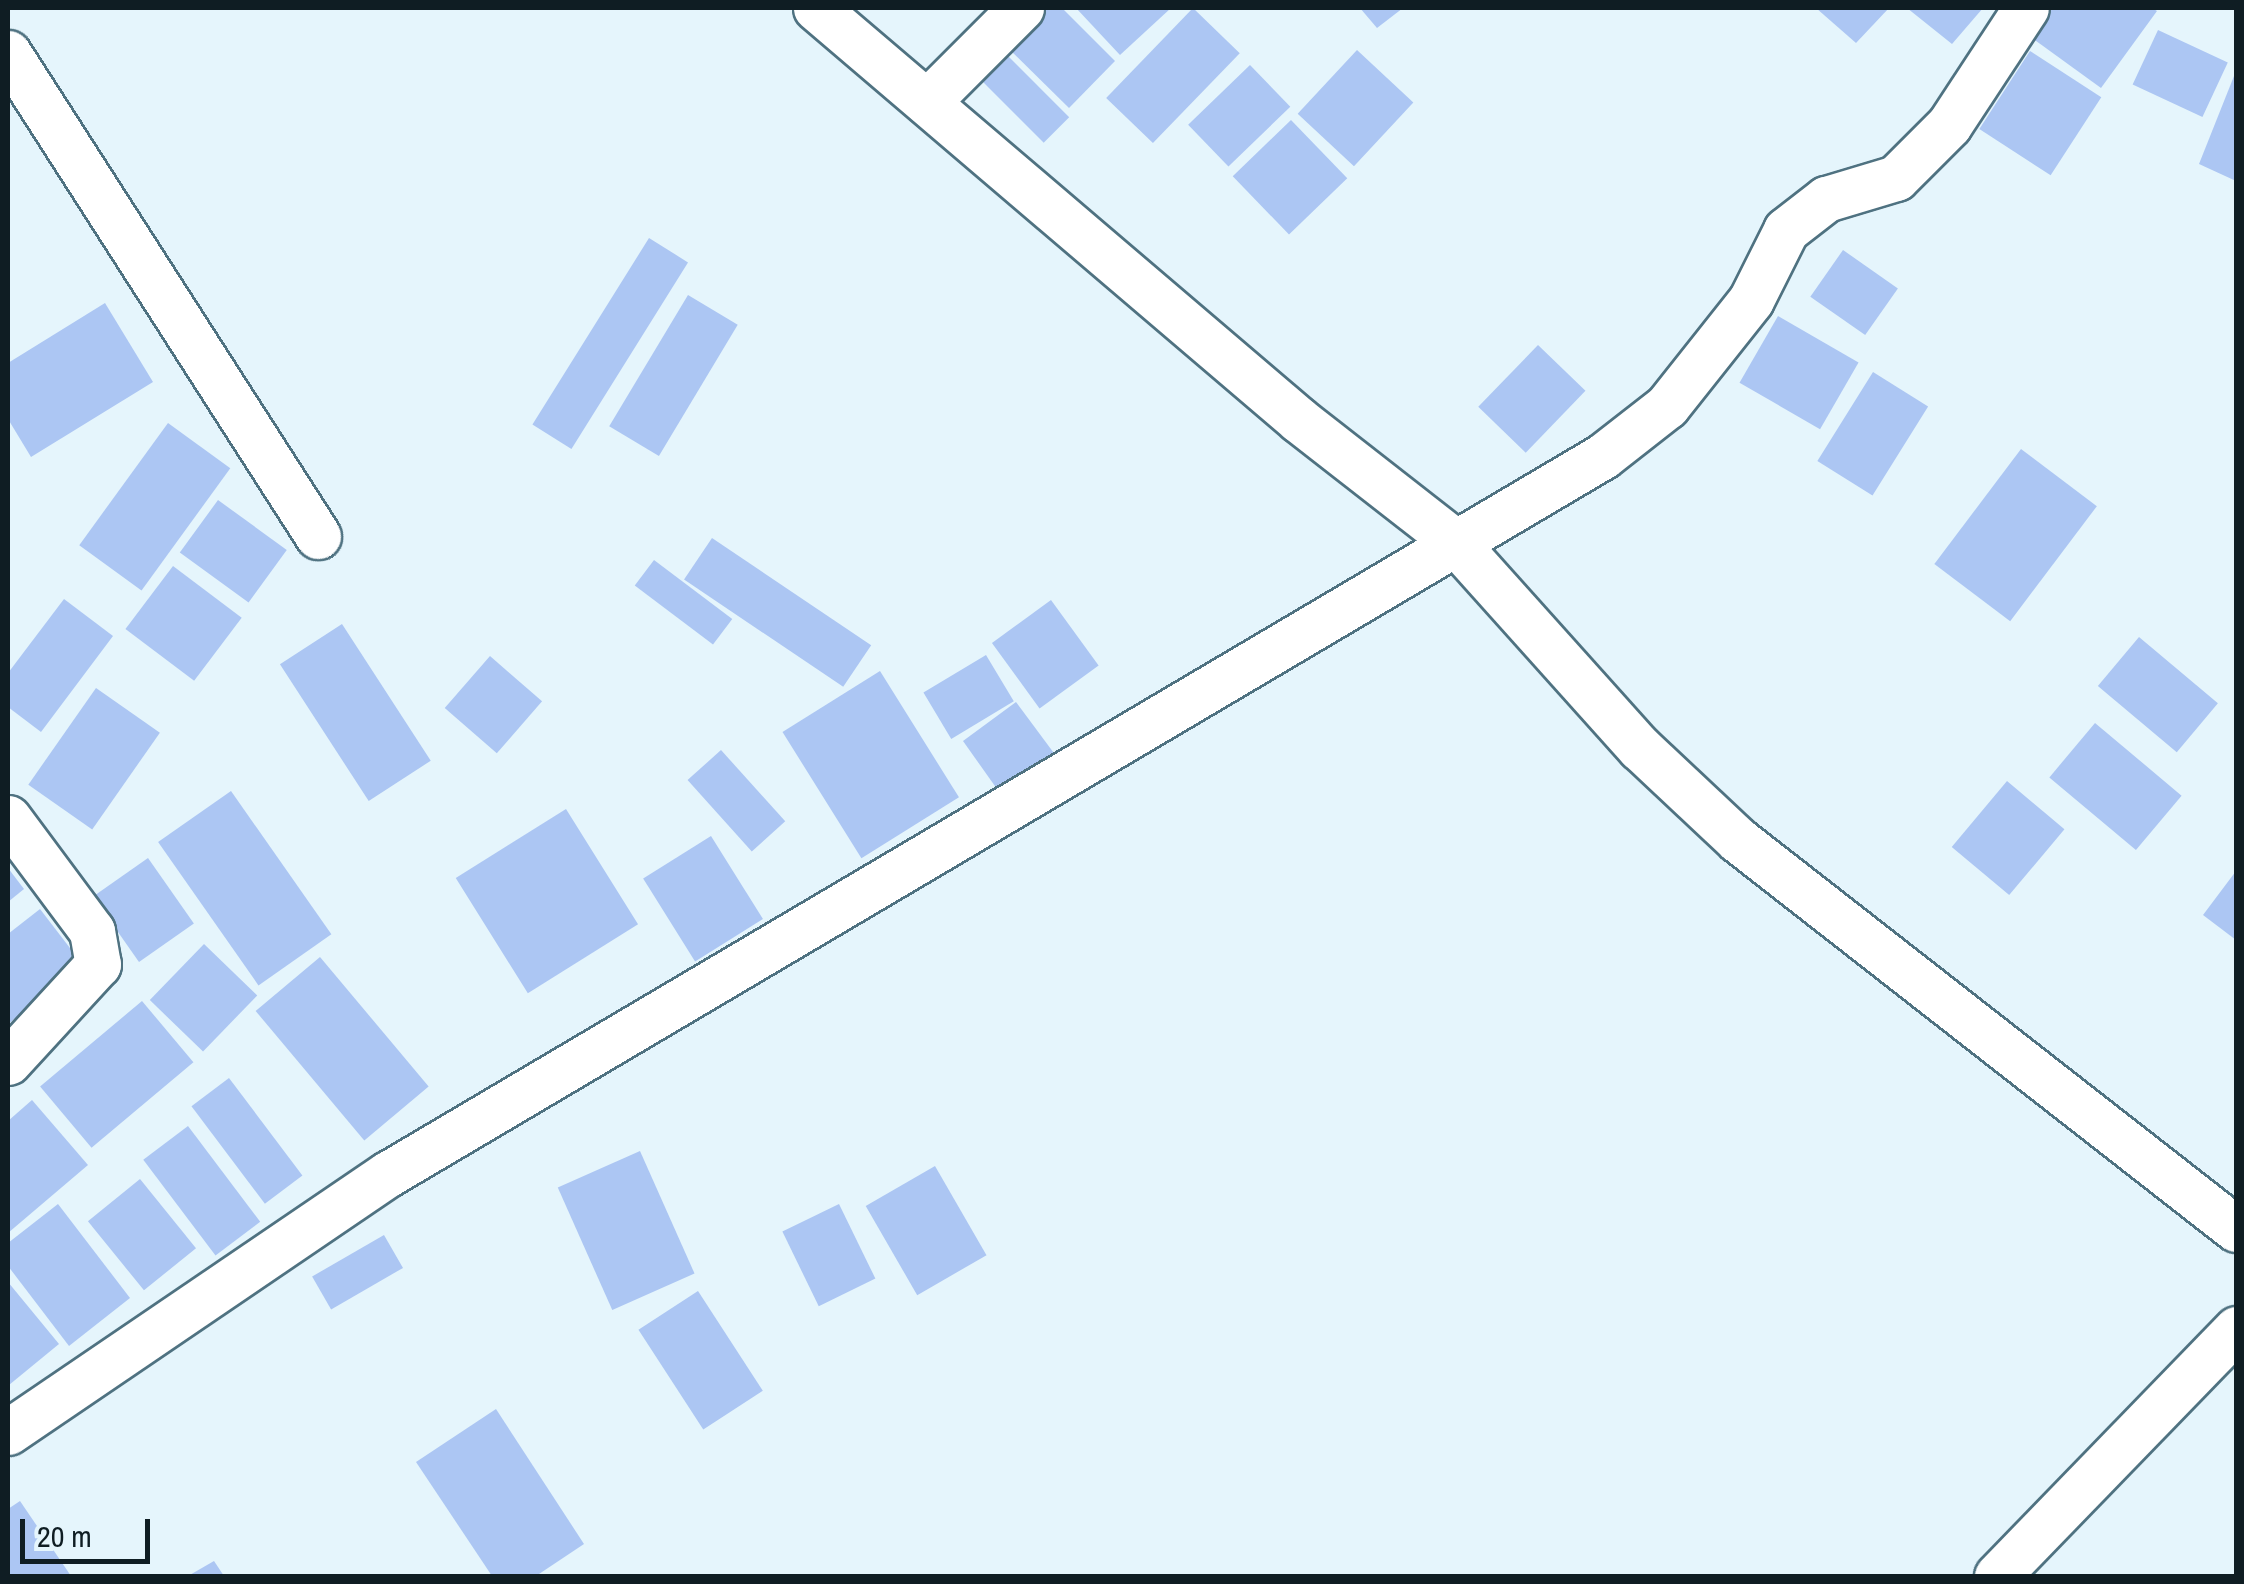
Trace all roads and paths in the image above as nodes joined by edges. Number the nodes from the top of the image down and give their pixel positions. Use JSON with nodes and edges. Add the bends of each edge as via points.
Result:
{"nodes":[{"id":1,"x":816,"y":8,"type":"edge"},
{"id":2,"x":1021,"y":8,"type":"edge"},
{"id":3,"x":2026,"y":8,"type":"edge"},
{"id":4,"x":8,"y":53,"type":"edge"},
{"id":5,"x":927,"y":102,"type":"junction"},
{"id":6,"x":318,"y":536,"type":"dead end"},
{"id":7,"x":1454,"y":541,"type":"junction"},
{"id":8,"x":8,"y":818,"type":"edge"},
{"id":9,"x":8,"y":1062,"type":"edge"},
{"id":10,"x":2236,"y":1229,"type":"edge"},
{"id":11,"x":2236,"y":1329,"type":"edge"},
{"id":12,"x":8,"y":1432,"type":"edge"},
{"id":13,"x":1997,"y":1576,"type":"edge"}],
"edges":[{"from":1,"to":5,"type":"street"},
{"from":2,"to":5,"type":"street"},
{"from":3,"to":7,"type":"street","via":[[1949,125],[1896,178],[1826,199],[1786,230],[1751,300],[1667,406],[1603,456]]},
{"from":4,"to":6,"type":"street"},
{"from":5,"to":7,"type":"street","via":[[1299,420]]},
{"from":7,"to":10,"type":"street","via":[[1640,748],[1738,840]]},
{"from":7,"to":12,"type":"street","via":[[388,1174]]},
{"from":8,"to":9,"type":"street","via":[[92,931],[98,964]]},
{"from":11,"to":13,"type":"street"}]}
